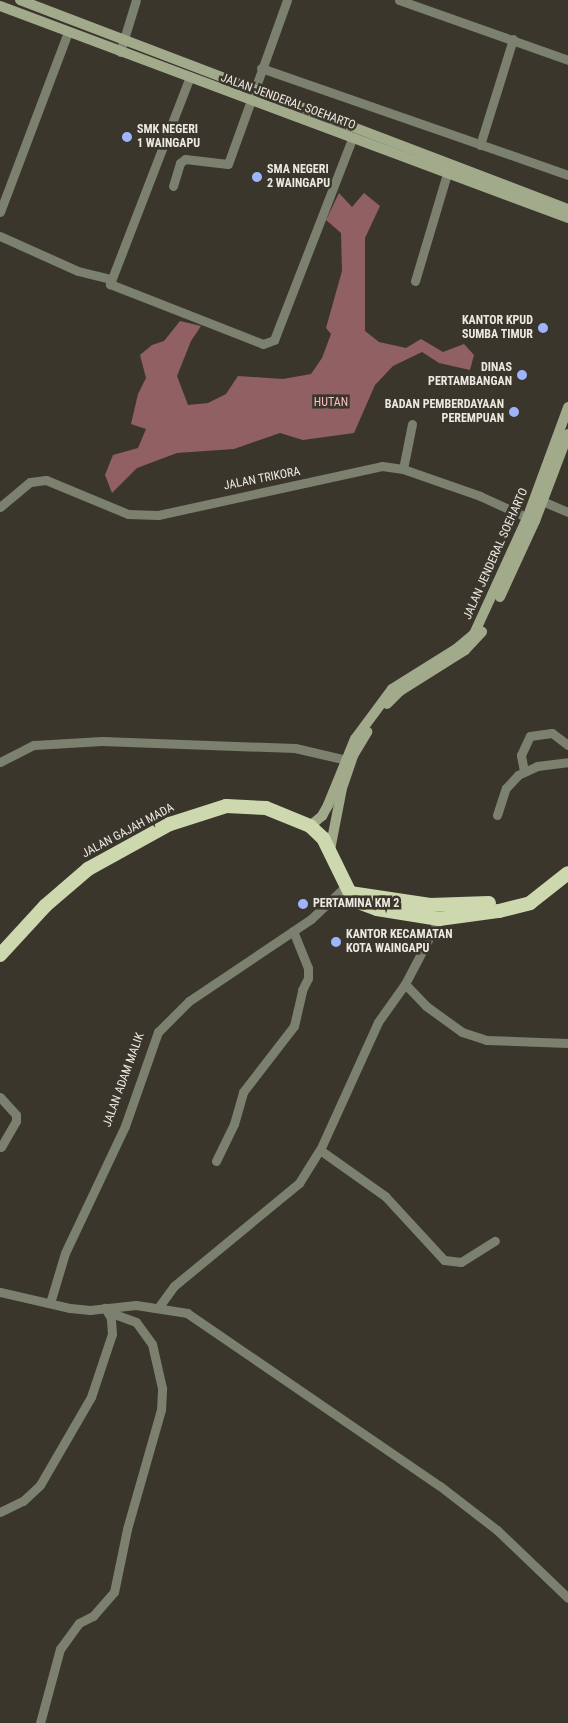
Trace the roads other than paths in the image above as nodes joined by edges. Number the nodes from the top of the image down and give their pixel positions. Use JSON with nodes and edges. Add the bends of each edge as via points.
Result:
{"nodes":[{"id":1,"x":20,"y":0,"type":"edge"},
{"id":2,"x":136,"y":0,"type":"edge"},
{"id":3,"x":287,"y":0,"type":"edge"},
{"id":4,"x":399,"y":0,"type":"edge"},
{"id":5,"x":0,"y":6,"type":"edge"},
{"id":6,"x":68,"y":32,"type":"junction"},
{"id":7,"x":513,"y":40,"type":"junction"},
{"id":8,"x":122,"y":41,"type":"junction"},
{"id":9,"x":120,"y":52,"type":"junction"},
{"id":10,"x":568,"y":60,"type":"edge"},
{"id":11,"x":262,"y":68,"type":"junction"},
{"id":12,"x":189,"y":79,"type":"junction"},
{"id":13,"x":251,"y":96,"type":"junction"},
{"id":14,"x":352,"y":139,"type":"junction"},
{"id":15,"x":480,"y":145,"type":"junction"},
{"id":16,"x":449,"y":170,"type":"junction"},
{"id":17,"x":568,"y":175,"type":"edge"},
{"id":18,"x":173,"y":186,"type":"dead end"},
{"id":19,"x":568,"y":209,"type":"edge"},
{"id":20,"x":0,"y":212,"type":"edge"},
{"id":21,"x":568,"y":218,"type":"edge"},
{"id":22,"x":0,"y":236,"type":"edge"},
{"id":23,"x":111,"y":279,"type":"junction"},
{"id":24,"x":415,"y":282,"type":"dead end"},
{"id":25,"x":568,"y":407,"type":"edge"},
{"id":26,"x":412,"y":424,"type":"dead end"},
{"id":27,"x":568,"y":434,"type":"edge"},
{"id":28,"x":402,"y":470,"type":"junction"},
{"id":29,"x":542,"y":501,"type":"junction"},
{"id":30,"x":0,"y":507,"type":"edge"},
{"id":31,"x":568,"y":512,"type":"edge"},
{"id":32,"x":531,"y":519,"type":"junction"},
{"id":33,"x":568,"y":745,"type":"edge"},
{"id":34,"x":348,"y":760,"type":"junction"},
{"id":35,"x":0,"y":762,"type":"edge"},
{"id":36,"x":568,"y":762,"type":"edge"},
{"id":37,"x":524,"y":771,"type":"junction"},
{"id":38,"x":497,"y":815,"type":"dead end"},
{"id":39,"x":310,"y":826,"type":"junction"},
{"id":40,"x":330,"y":851,"type":"junction"},
{"id":41,"x":568,"y":861,"type":"edge"},
{"id":42,"x":568,"y":873,"type":"edge"},
{"id":43,"x":348,"y":890,"type":"junction"},
{"id":44,"x":438,"y":919,"type":"junction"},
{"id":45,"x":293,"y":931,"type":"junction"},
{"id":46,"x":0,"y":955,"type":"edge"},
{"id":47,"x":405,"y":984,"type":"junction"},
{"id":48,"x":568,"y":1043,"type":"edge"},
{"id":49,"x":0,"y":1097,"type":"edge"},
{"id":50,"x":1,"y":1147,"type":"edge"},
{"id":51,"x":320,"y":1150,"type":"junction"},
{"id":52,"x":216,"y":1161,"type":"dead end"},
{"id":53,"x":495,"y":1241,"type":"dead end"},
{"id":54,"x":0,"y":1292,"type":"edge"},
{"id":55,"x":50,"y":1303,"type":"junction"},
{"id":56,"x":158,"y":1308,"type":"junction"},
{"id":57,"x":107,"y":1310,"type":"junction"},
{"id":58,"x":0,"y":1512,"type":"edge"},
{"id":59,"x":568,"y":1598,"type":"edge"},
{"id":60,"x":40,"y":1723,"type":"edge"}],
"edges":[{"from":1,"to":8,"type":"main road","name":"JALAN JENDERAL SOEHARTO"},
{"from":2,"to":8,"type":"street"},
{"from":3,"to":11,"type":"street"},
{"from":4,"to":7,"type":"street"},
{"from":5,"to":6,"type":"main road","name":"JALAN JENDERAL SOEHARTO"},
{"from":6,"to":9,"type":"main road","name":"JALAN JENDERAL SOEHARTO"},
{"from":6,"to":20,"type":"street"},
{"from":7,"to":10,"type":"street"},
{"from":7,"to":15,"type":"street"},
{"from":8,"to":9,"type":"street"},
{"from":8,"to":13,"type":"main road","name":"JALAN JENDERAL SOEHARTO"},
{"from":9,"to":12,"type":"main road","name":"JALAN JENDERAL SOEHARTO"},
{"from":11,"to":13,"type":"street"},
{"from":11,"to":15,"type":"street"},
{"from":12,"to":13,"type":"main road","name":"JALAN JENDERAL SOEHARTO"},
{"from":12,"to":23,"type":"street"},
{"from":13,"to":14,"type":"main road","name":"JALAN JENDERAL SOEHARTO"},
{"from":13,"to":16,"type":"main road","name":"JALAN JENDERAL SOEHARTO"},
{"from":13,"to":18,"type":"street","via":[[228,164],[185,158],[180,163]]},
{"from":14,"to":16,"type":"main road","name":"JALAN JENDERAL SOEHARTO"},
{"from":14,"to":23,"type":"street","via":[[274,340],[268,344],[111,285]]},
{"from":15,"to":17,"type":"street"},
{"from":16,"to":19,"type":"main road","name":"JALAN JENDERAL SOEHARTO"},
{"from":16,"to":21,"type":"main road","name":"JALAN JENDERAL SOEHARTO"},
{"from":16,"to":24,"type":"street"},
{"from":22,"to":23,"type":"street","via":[[78,271]]},
{"from":25,"to":32,"type":"main road","name":"JALAN JENDERAL SOEHARTO"},
{"from":26,"to":28,"type":"street"},
{"from":27,"to":29,"type":"main road","name":"JALAN JENDERAL SOEHARTO"},
{"from":28,"to":30,"type":"street","name":"JALAN TRIKORA","via":[[382,466],[158,515],[128,514],[46,480],[30,482]]},
{"from":28,"to":32,"type":"street","name":"JALAN TRIKORA"},
{"from":29,"to":31,"type":"street"},
{"from":29,"to":32,"type":"main road","name":"JALAN JENDERAL SOEHARTO"},
{"from":32,"to":34,"type":"main road","name":"JALAN JENDERAL SOEHARTO","via":[[480,635],[465,650],[392,698]]},
{"from":33,"to":37,"type":"street","via":[[552,733],[530,736],[521,755]]},
{"from":34,"to":35,"type":"street","via":[[295,748],[94,741],[34,745]]},
{"from":34,"to":39,"type":"main road","name":"JALAN JENDERAL SOEHARTO","via":[[322,816]]},
{"from":34,"to":40,"type":"main road","name":"JALAN JENDERAL SOEHARTO","via":[[335,810]]},
{"from":36,"to":37,"type":"street"},
{"from":37,"to":38,"type":"street","via":[[506,788]]},
{"from":39,"to":40,"type":"highway","name":"JALAN GAJAH MADA"},
{"from":39,"to":46,"type":"highway","name":"JALAN GAJAH MADA","via":[[266,808],[238,805],[198,812],[170,824],[74,879]]},
{"from":40,"to":43,"type":"highway","name":"JALAN GAJAH MADA"},
{"from":41,"to":43,"type":"highway","via":[[528,894],[498,903],[430,905]]},
{"from":42,"to":44,"type":"highway","via":[[530,903],[499,911]]},
{"from":43,"to":44,"type":"highway","via":[[365,906]]},
{"from":43,"to":45,"type":"street","name":"JALAN ADAM MALIK"},
{"from":44,"to":47,"type":"street"},
{"from":45,"to":52,"type":"street","via":[[305,955],[308,978],[294,1026],[243,1092],[234,1124]]},
{"from":45,"to":55,"type":"street","name":"JALAN ADAM MALIK","via":[[189,1001],[158,1032],[125,1126],[64,1253]]},
{"from":47,"to":48,"type":"street","via":[[426,1006],[462,1032],[486,1040]]},
{"from":47,"to":51,"type":"street","via":[[378,1022]]},
{"from":49,"to":50,"type":"street","via":[[16,1115],[16,1121]]},
{"from":51,"to":53,"type":"street","via":[[385,1196],[444,1260],[461,1262]]},
{"from":51,"to":56,"type":"street","via":[[299,1183],[174,1286]]},
{"from":54,"to":55,"type":"street"},
{"from":55,"to":57,"type":"street"},
{"from":56,"to":57,"type":"street","via":[[136,1305]]},
{"from":56,"to":59,"type":"street","via":[[188,1313],[209,1326],[240,1351],[440,1486],[497,1530]]},
{"from":57,"to":58,"type":"street","via":[[112,1334],[91,1396],[40,1485],[23,1501]]},
{"from":57,"to":60,"type":"street","via":[[136,1322],[152,1344],[162,1388],[160,1415],[127,1529],[114,1592],[93,1616],[79,1623],[60,1649]]}]}
